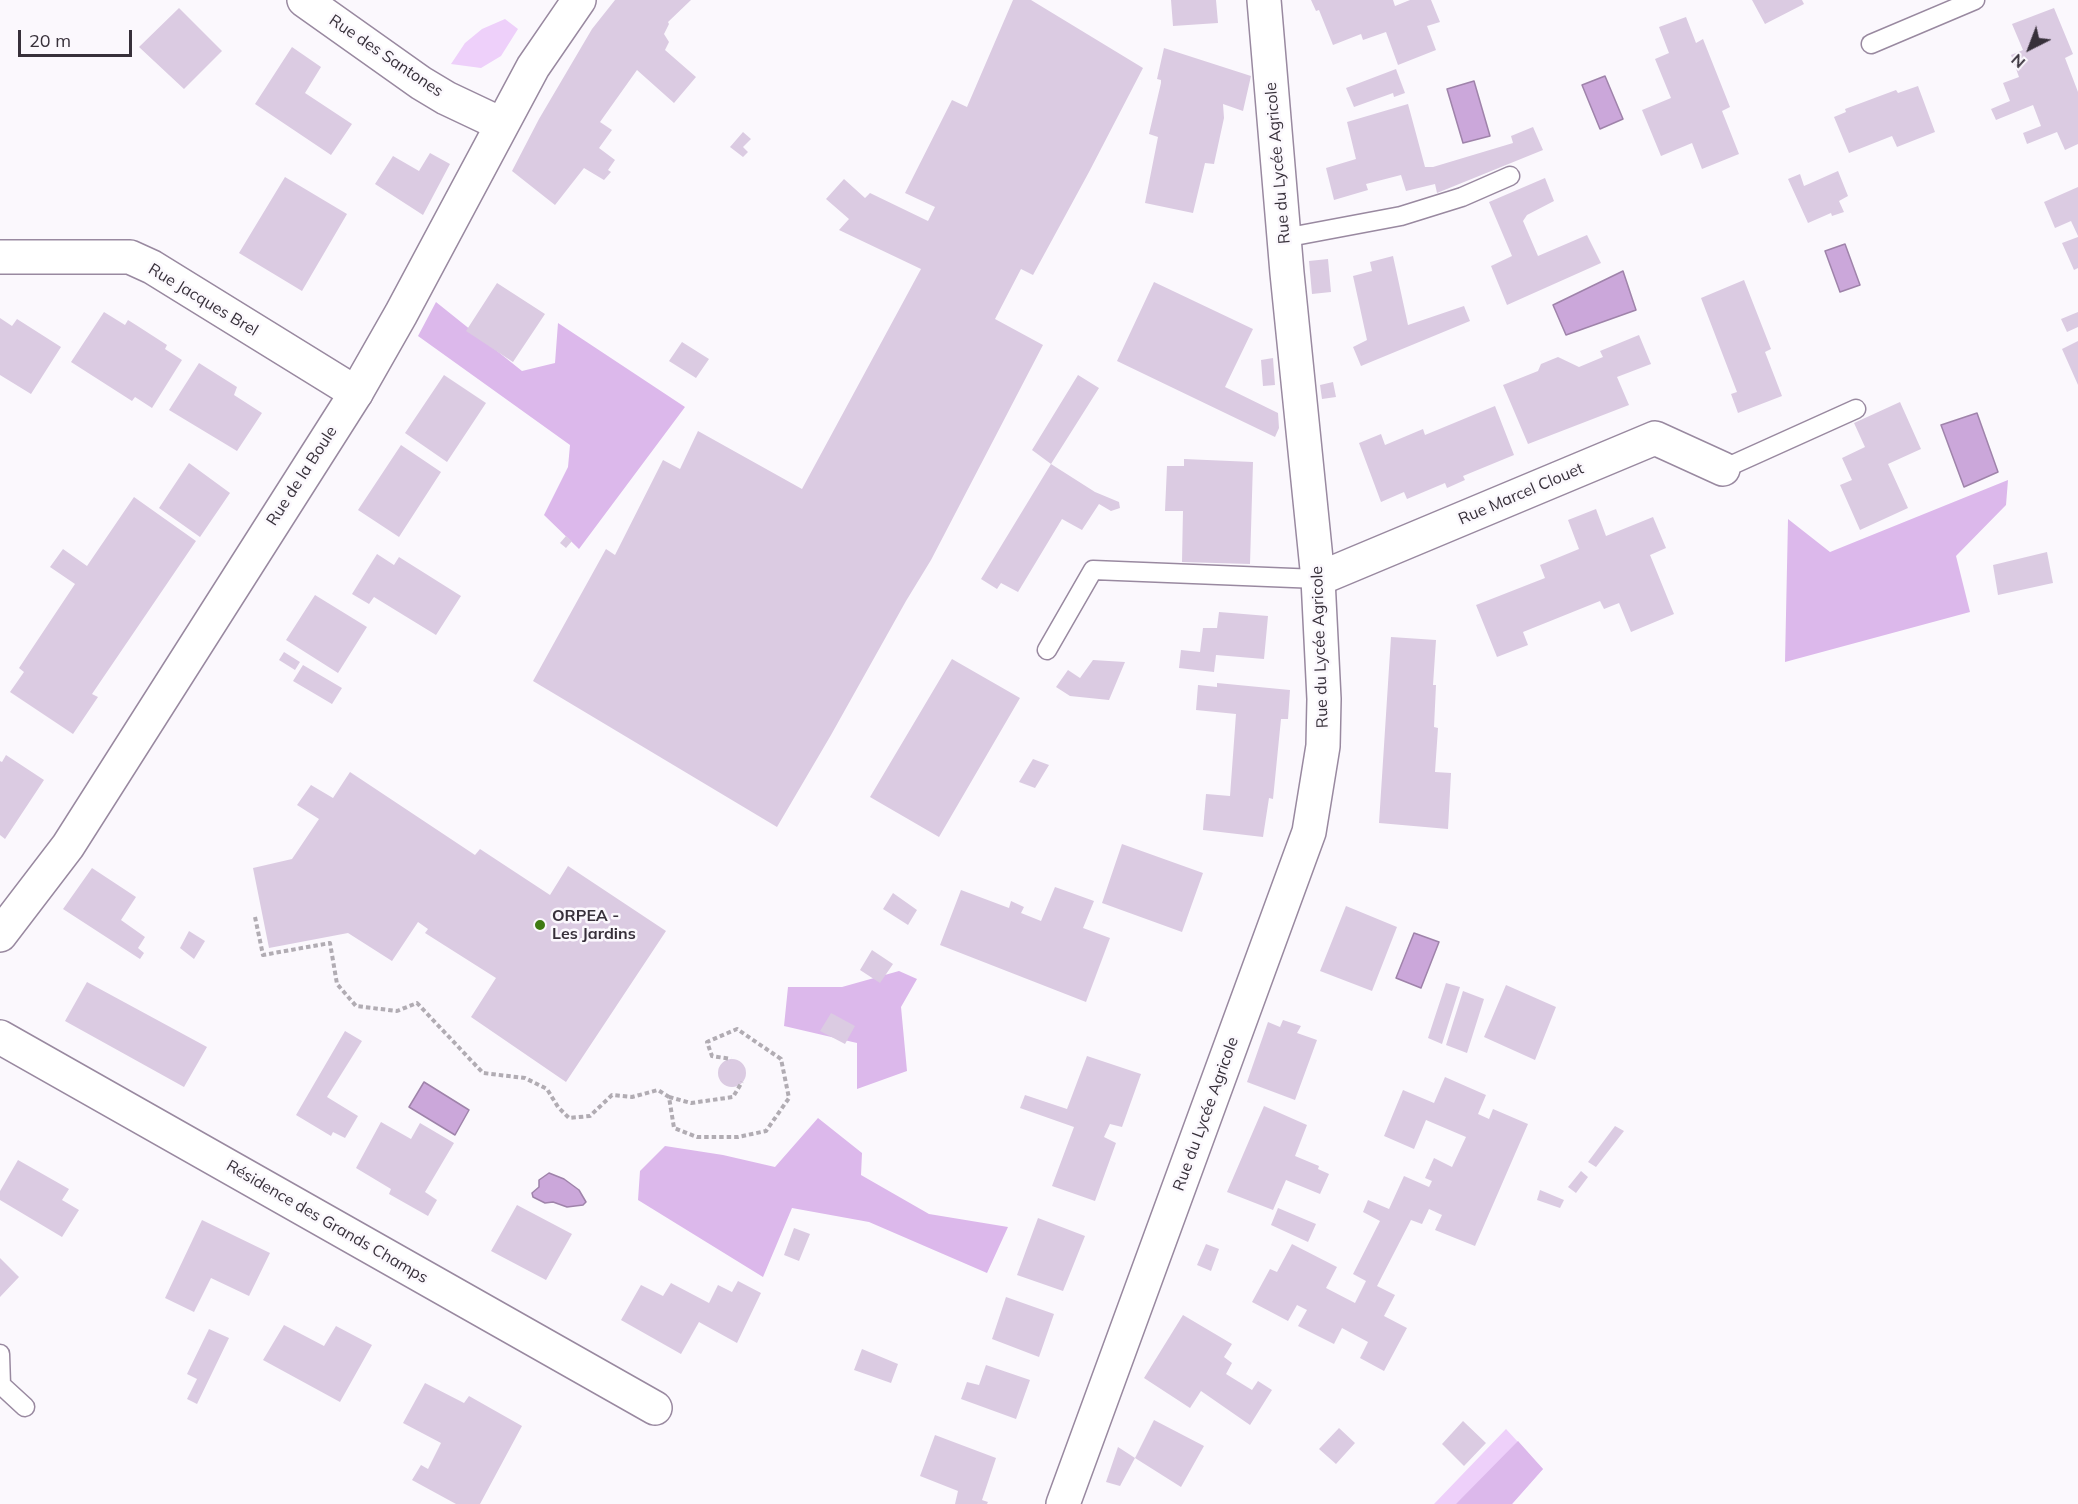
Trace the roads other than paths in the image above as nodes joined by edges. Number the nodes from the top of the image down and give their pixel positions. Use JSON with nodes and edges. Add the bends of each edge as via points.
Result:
{"nodes":[{"id":1,"x":304,"y":0,"type":"edge"},
{"id":2,"x":579,"y":0,"type":"edge"},
{"id":3,"x":1264,"y":0,"type":"edge"},
{"id":4,"x":1974,"y":0,"type":"edge"},
{"id":5,"x":1871,"y":44,"type":"dead end"},
{"id":6,"x":501,"y":124,"type":"junction"},
{"id":7,"x":1510,"y":176,"type":"dead end"},
{"id":8,"x":1284,"y":238,"type":"junction"},
{"id":9,"x":0,"y":257,"type":"edge"},
{"id":10,"x":356,"y":393,"type":"junction"},
{"id":11,"x":1856,"y":409,"type":"dead end"},
{"id":12,"x":1723,"y":469,"type":"joint"},
{"id":13,"x":1318,"y":579,"type":"junction"},
{"id":14,"x":1047,"y":650,"type":"dead end"},
{"id":15,"x":0,"y":935,"type":"edge"},
{"id":16,"x":0,"y":1036,"type":"edge"},
{"id":17,"x":0,"y":1354,"type":"edge"},
{"id":18,"x":25,"y":1407,"type":"dead end"},
{"id":19,"x":655,"y":1408,"type":"dead end"},
{"id":20,"x":1064,"y":1504,"type":"edge"}],
"edges":[{"from":1,"to":6,"type":"street","name":"Rue des Santones","via":[[421,83]]},
{"from":2,"to":6,"type":"street","name":"Rue de la Boule","via":[[533,67]]},
{"from":3,"to":8,"type":"street","name":"Rue du Lycée Agricole"},
{"from":4,"to":5,"type":"lane"},
{"from":6,"to":10,"type":"street","name":"Rue de la Boule"},
{"from":7,"to":8,"type":"lane","via":[[1462,197],[1401,216]]},
{"from":8,"to":13,"type":"street","name":"Rue du Lycée Agricole"},
{"from":9,"to":10,"type":"street","name":"Rue Jacques Brel","via":[[130,257]]},
{"from":10,"to":15,"type":"street","name":"Rue de la Boule","via":[[68,846]]},
{"from":11,"to":12,"type":"lane"},
{"from":12,"to":13,"type":"street","name":"Rue Marcel Clouet","via":[[1655,438]]},
{"from":13,"to":14,"type":"lane","via":[[1093,570]]},
{"from":13,"to":20,"type":"street","name":"Rue du Lycée Agricole","via":[[1323,746],[1309,832]]},
{"from":16,"to":19,"type":"street","name":"Résidence des Grands Champs"},
{"from":17,"to":18,"type":"lane","via":[[1,1385]]}]}
